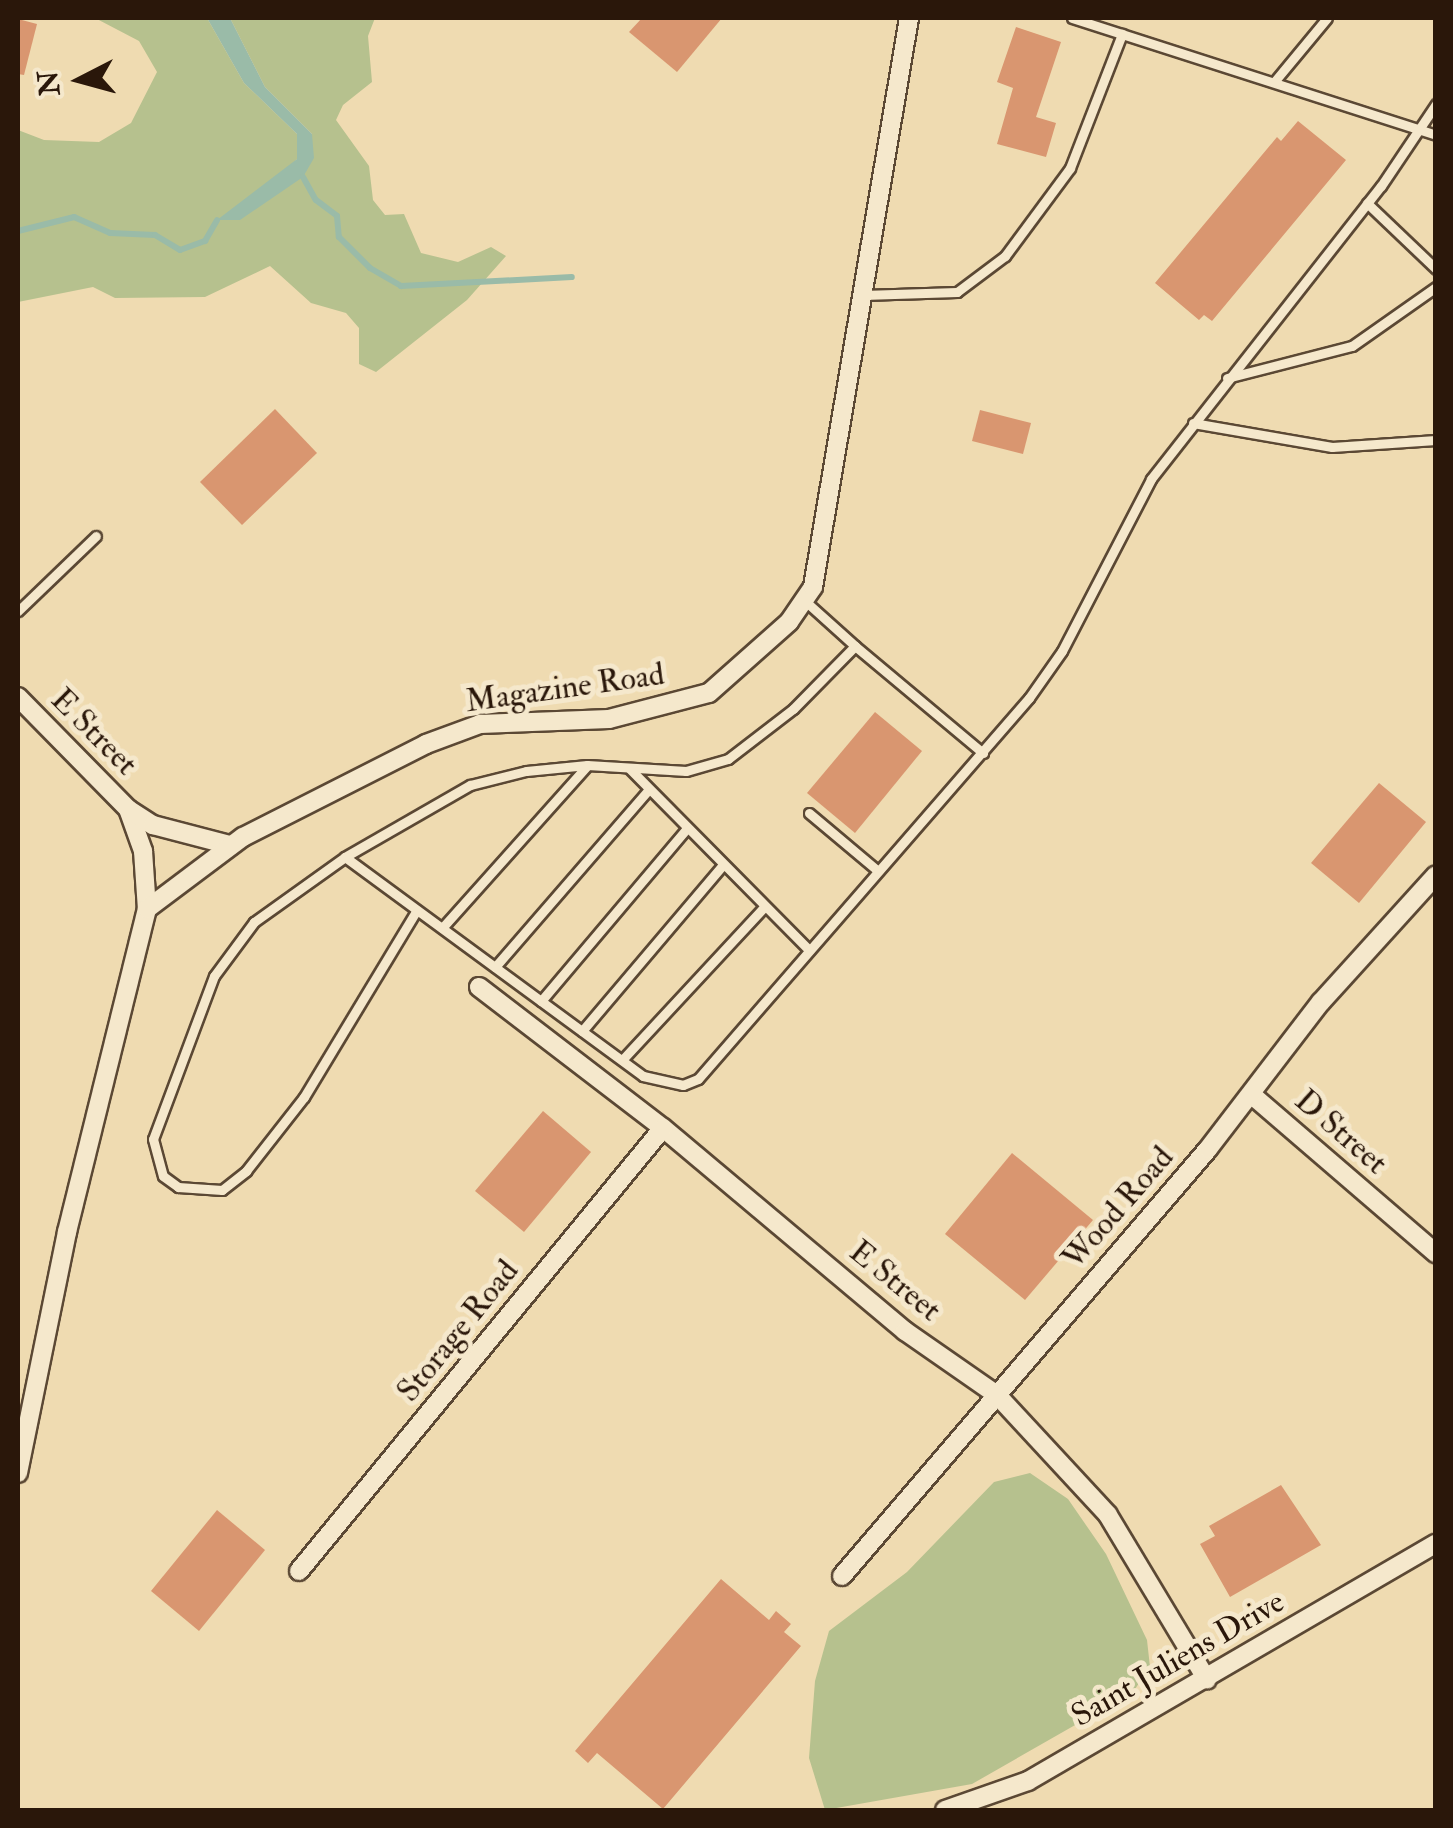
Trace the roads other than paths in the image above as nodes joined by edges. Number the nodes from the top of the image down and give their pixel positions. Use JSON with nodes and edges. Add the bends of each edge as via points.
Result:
{"nodes":[{"id":1,"x":909,"y":18,"type":"edge"},
{"id":2,"x":1072,"y":18,"type":"edge"},
{"id":3,"x":1327,"y":18,"type":"edge"},
{"id":4,"x":1122,"y":34,"type":"junction"},
{"id":5,"x":1274,"y":82,"type":"junction"},
{"id":6,"x":1436,"y":104,"type":"edge"},
{"id":7,"x":1415,"y":128,"type":"junction"},
{"id":8,"x":1436,"y":134,"type":"edge"},
{"id":9,"x":1367,"y":204,"type":"junction"},
{"id":10,"x":1436,"y":269,"type":"edge"},
{"id":11,"x":1436,"y":287,"type":"edge"},
{"id":12,"x":863,"y":296,"type":"junction"},
{"id":13,"x":1227,"y":378,"type":"junction"},
{"id":14,"x":1193,"y":423,"type":"junction"},
{"id":15,"x":1436,"y":440,"type":"edge"},
{"id":16,"x":96,"y":536,"type":"dead end"},
{"id":17,"x":804,"y":600,"type":"junction"},
{"id":18,"x":18,"y":611,"type":"edge"},
{"id":19,"x":856,"y":646,"type":"junction"},
{"id":20,"x":18,"y":698,"type":"edge"},
{"id":21,"x":984,"y":753,"type":"junction"},
{"id":22,"x":587,"y":765,"type":"junction"},
{"id":23,"x":628,"y":768,"type":"junction"},
{"id":24,"x":649,"y":788,"type":"junction"},
{"id":25,"x":128,"y":809,"type":"junction"},
{"id":26,"x":810,"y":813,"type":"dead end"},
{"id":27,"x":687,"y":828,"type":"junction"},
{"id":28,"x":230,"y":845,"type":"junction"},
{"id":29,"x":345,"y":857,"type":"junction"},
{"id":30,"x":724,"y":865,"type":"junction"},
{"id":31,"x":878,"y":871,"type":"junction"},
{"id":32,"x":1436,"y":874,"type":"edge"},
{"id":33,"x":765,"y":906,"type":"junction"},
{"id":34,"x":148,"y":909,"type":"junction"},
{"id":35,"x":418,"y":910,"type":"junction"},
{"id":36,"x":442,"y":928,"type":"junction"},
{"id":37,"x":810,"y":950,"type":"junction"},
{"id":38,"x":495,"y":967,"type":"junction"},
{"id":39,"x":479,"y":987,"type":"dead end"},
{"id":40,"x":541,"y":1000,"type":"junction"},
{"id":41,"x":582,"y":1030,"type":"junction"},
{"id":42,"x":622,"y":1060,"type":"junction"},
{"id":43,"x":1252,"y":1095,"type":"junction"},
{"id":44,"x":663,"y":1128,"type":"junction"},
{"id":45,"x":1436,"y":1253,"type":"edge"},
{"id":46,"x":997,"y":1394,"type":"junction"},
{"id":47,"x":18,"y":1473,"type":"edge"},
{"id":48,"x":1436,"y":1544,"type":"edge"},
{"id":49,"x":299,"y":1571,"type":"dead end"},
{"id":50,"x":842,"y":1576,"type":"dead end"},
{"id":51,"x":1208,"y":1680,"type":"junction"},
{"id":52,"x":945,"y":1810,"type":"edge"}],
"edges":[{"from":1,"to":12,"type":"street","name":"Magazine Road"},
{"from":2,"to":4,"type":"lane"},
{"from":3,"to":5,"type":"lane"},
{"from":4,"to":5,"type":"lane"},
{"from":4,"to":12,"type":"lane","via":[[1070,168],[1005,256],[957,292]]},
{"from":5,"to":7,"type":"lane"},
{"from":6,"to":7,"type":"lane"},
{"from":7,"to":8,"type":"lane"},
{"from":7,"to":9,"type":"lane"},
{"from":9,"to":10,"type":"lane"},
{"from":9,"to":13,"type":"lane"},
{"from":11,"to":13,"type":"lane","via":[[1352,346]]},
{"from":12,"to":17,"type":"street","name":"Magazine Road","via":[[826,532]]},
{"from":13,"to":14,"type":"lane"},
{"from":14,"to":15,"type":"lane","via":[[1332,447]]},
{"from":14,"to":21,"type":"lane","via":[[1151,478],[1062,651]]},
{"from":16,"to":18,"type":"lane"},
{"from":17,"to":19,"type":"lane"},
{"from":17,"to":28,"type":"street","name":"Magazine Road","via":[[789,622],[709,693],[610,719],[480,724],[426,744]]},
{"from":19,"to":21,"type":"lane"},
{"from":19,"to":23,"type":"lane","via":[[728,759],[686,771]]},
{"from":20,"to":25,"type":"street","name":"E Street"},
{"from":21,"to":31,"type":"lane"},
{"from":22,"to":23,"type":"lane"},
{"from":22,"to":29,"type":"lane","via":[[470,785]]},
{"from":22,"to":36,"type":"lane"},
{"from":23,"to":24,"type":"lane"},
{"from":24,"to":27,"type":"lane"},
{"from":24,"to":38,"type":"lane"},
{"from":25,"to":28,"type":"street","name":"E Street","via":[[153,825]]},
{"from":25,"to":34,"type":"street","name":"E Street","via":[[143,851]]},
{"from":26,"to":31,"type":"lane"},
{"from":27,"to":30,"type":"lane"},
{"from":27,"to":40,"type":"lane"},
{"from":28,"to":34,"type":"street","name":"Magazine Road"},
{"from":29,"to":35,"type":"lane"},
{"from":29,"to":35,"type":"lane","via":[[254,922],[214,976],[153,1140],[163,1176],[178,1187],[222,1190],[246,1171],[304,1098]]},
{"from":30,"to":33,"type":"lane"},
{"from":30,"to":41,"type":"lane"},
{"from":31,"to":37,"type":"lane"},
{"from":32,"to":43,"type":"street","name":"Wood Road","via":[[1321,1002]]},
{"from":33,"to":37,"type":"lane"},
{"from":33,"to":42,"type":"lane"},
{"from":34,"to":47,"type":"street","via":[[66,1232]]},
{"from":35,"to":36,"type":"lane"},
{"from":36,"to":38,"type":"lane"},
{"from":37,"to":42,"type":"lane","via":[[698,1079],[664,1083]]},
{"from":38,"to":40,"type":"lane"},
{"from":39,"to":44,"type":"street","name":"E Street"},
{"from":40,"to":41,"type":"lane"},
{"from":41,"to":42,"type":"lane"},
{"from":43,"to":45,"type":"street","name":"D Street"},
{"from":43,"to":46,"type":"street","name":"Wood Road"},
{"from":44,"to":46,"type":"street","name":"E Street","via":[[905,1331]]},
{"from":44,"to":49,"type":"street","name":"Storage Road"},
{"from":46,"to":50,"type":"street","name":"Wood Road"},
{"from":46,"to":51,"type":"street","name":"E Street","via":[[1108,1515]]},
{"from":48,"to":51,"type":"street","name":"Saint Juliens Drive"},
{"from":51,"to":52,"type":"street","name":"Saint Juliens Drive","via":[[1028,1780]]}]}
